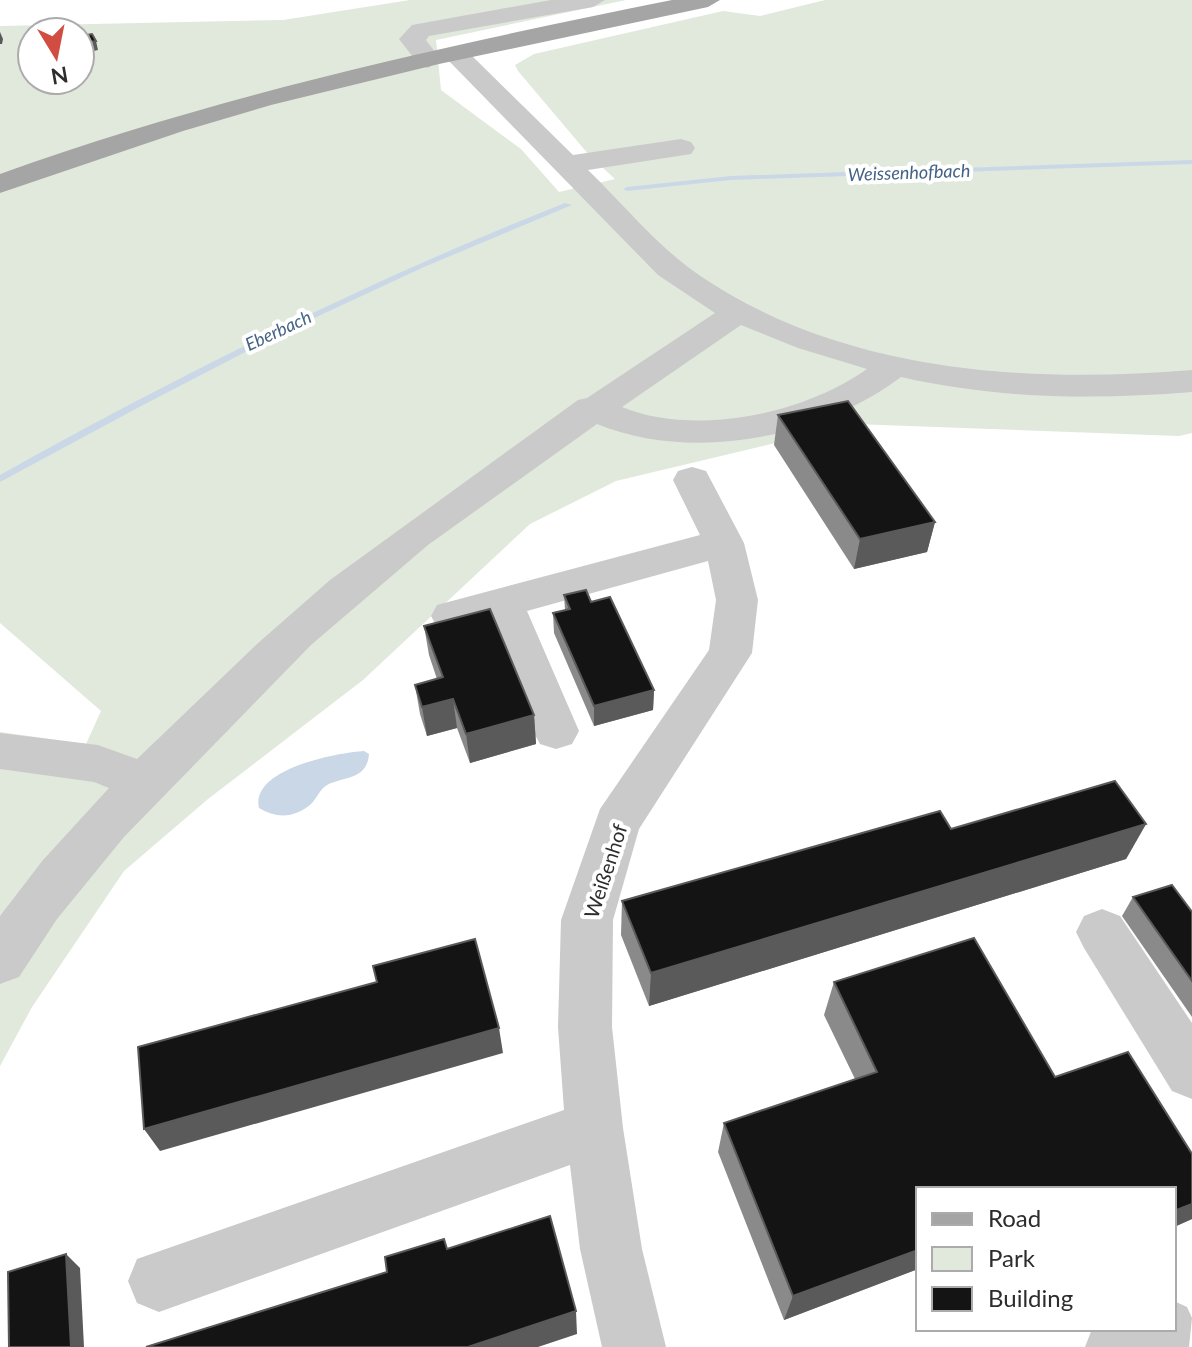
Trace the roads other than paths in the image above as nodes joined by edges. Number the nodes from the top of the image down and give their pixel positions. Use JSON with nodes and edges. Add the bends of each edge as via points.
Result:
{"nodes":[{"id":1,"x":593,"y":0,"type":"edge"},
{"id":2,"x":708,"y":0,"type":"edge"},
{"id":3,"x":456,"y":54,"type":"junction"},
{"id":4,"x":428,"y":60,"type":"junction"},
{"id":5,"x":681,"y":148,"type":"dead end"},
{"id":6,"x":566,"y":165,"type":"junction"},
{"id":7,"x":0,"y":184,"type":"edge"},
{"id":8,"x":737,"y":313,"type":"junction"},
{"id":9,"x":892,"y":367,"type":"junction"},
{"id":10,"x":1192,"y":381,"type":"edge"},
{"id":11,"x":591,"y":408,"type":"junction"},
{"id":12,"x":692,"y":480,"type":"dead end"},
{"id":13,"x":724,"y":543,"type":"junction"},
{"id":14,"x":502,"y":602,"type":"junction"},
{"id":15,"x":452,"y":616,"type":"edge"},
{"id":16,"x":556,"y":731,"type":"dead end"},
{"id":17,"x":0,"y":751,"type":"edge"},
{"id":18,"x":144,"y":782,"type":"junction"},
{"id":19,"x":1102,"y":932,"type":"dead end"},
{"id":20,"x":0,"y":960,"type":"edge"},
{"id":21,"x":1192,"y":1072,"type":"edge"},
{"id":22,"x":594,"y":1128,"type":"junction"},
{"id":23,"x":159,"y":1281,"type":"dead end"},
{"id":24,"x":1160,"y":1331,"type":"edge"},
{"id":25,"x":634,"y":1347,"type":"edge"},
{"id":26,"x":1117,"y":1347,"type":"edge"}],
"edges":[{"from":1,"to":4,"type":"street","via":[[421,30],[412,39]]},
{"from":2,"to":3,"type":"main road"},
{"from":3,"to":4,"type":"main road"},
{"from":3,"to":6,"type":"street"},
{"from":4,"to":7,"type":"main road","via":[[207,117]]},
{"from":5,"to":6,"type":"street"},
{"from":6,"to":8,"type":"street","via":[[669,268]]},
{"from":8,"to":9,"type":"street"},
{"from":8,"to":11,"type":"street"},
{"from":9,"to":10,"type":"street","via":[[1013,387],[1117,388]]},
{"from":9,"to":11,"type":"street","via":[[869,387],[828,404],[729,429],[639,427]]},
{"from":11,"to":18,"type":"street","via":[[369,570],[248,678]]},
{"from":12,"to":13,"type":"street","name":"Weißenhof"},
{"from":13,"to":14,"type":"street"},
{"from":13,"to":22,"type":"street","name":"Weißenhof","via":[[737,600],[730,653],[617,823],[587,920],[585,1027]]},
{"from":14,"to":15,"type":"street"},
{"from":14,"to":16,"type":"street"},
{"from":17,"to":18,"type":"street","via":[[98,764]]},
{"from":18,"to":20,"type":"street","via":[[77,858]]},
{"from":19,"to":21,"type":"street"},
{"from":22,"to":23,"type":"street"},
{"from":22,"to":25,"type":"street","name":"Weißenhof","via":[[611,1249]]},
{"from":24,"to":26,"type":"street"}]}
